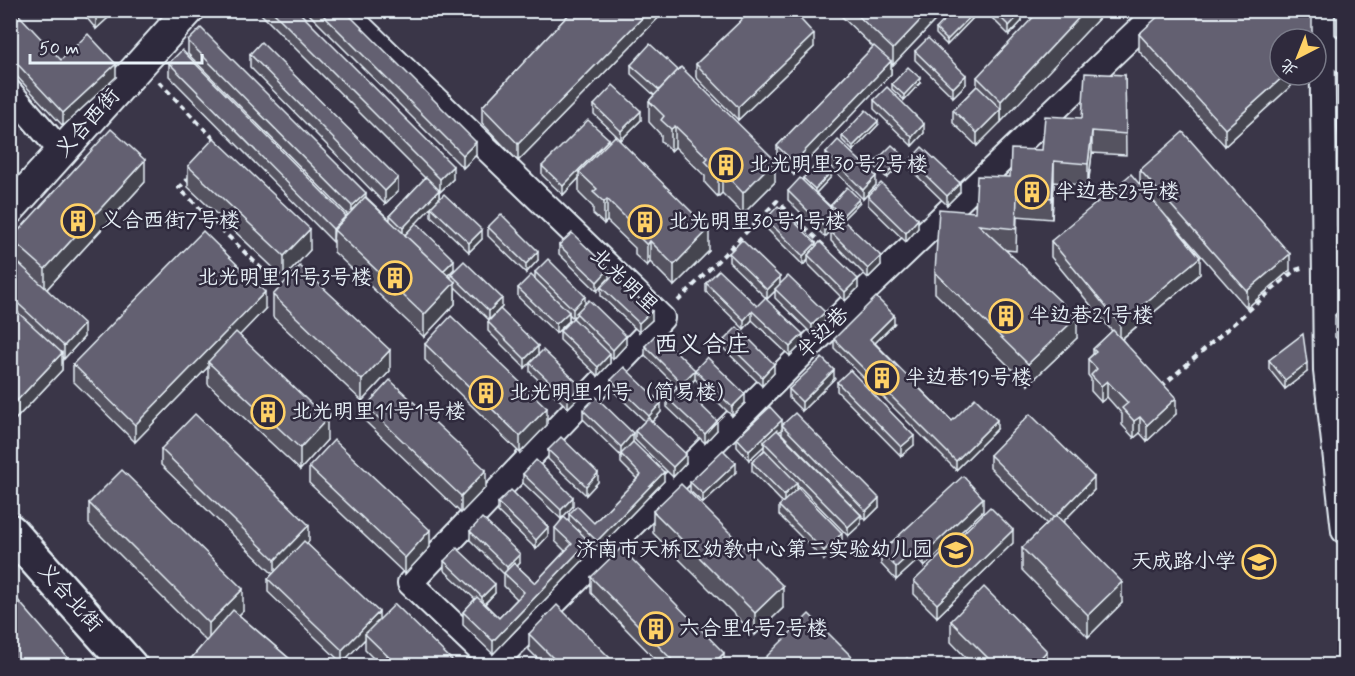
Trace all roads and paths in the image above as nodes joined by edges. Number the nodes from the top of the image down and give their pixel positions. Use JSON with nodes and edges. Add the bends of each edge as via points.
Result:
{"nodes":[{"id":1,"x":189,"y":10,"type":"edge"},
{"id":2,"x":343,"y":10,"type":"edge"},
{"id":3,"x":1159,"y":10,"type":"edge"},
{"id":4,"x":1322,"y":10,"type":"edge"},
{"id":5,"x":1323,"y":27,"type":"edge"},
{"id":6,"x":1328,"y":46,"type":"edge"},
{"id":7,"x":1344,"y":61,"type":"edge"},
{"id":8,"x":141,"y":64,"type":"junction"},
{"id":9,"x":1323,"y":87,"type":"edge"},
{"id":10,"x":10,"y":92,"type":"edge"},
{"id":11,"x":220,"y":144,"type":"edge"},
{"id":12,"x":62,"y":152,"type":"junction"},
{"id":13,"x":196,"y":171,"type":"edge"},
{"id":14,"x":10,"y":209,"type":"edge"},
{"id":15,"x":826,"y":248,"type":"edge"},
{"id":16,"x":1325,"y":261,"type":"junction"},
{"id":17,"x":268,"y":275,"type":"dead end"},
{"id":18,"x":662,"y":318,"type":"junction"},
{"id":19,"x":1161,"y":387,"type":"edge"},
{"id":20,"x":10,"y":531,"type":"edge"},
{"id":21,"x":1344,"y":531,"type":"edge"},
{"id":22,"x":495,"y":664,"type":"edge"},
{"id":23,"x":130,"y":666,"type":"edge"}],
"edges":[{"from":1,"to":8,"type":"street","name":"义合西街"},
{"from":2,"to":18,"type":"street","name":"北光明里"},
{"from":3,"to":22,"type":"street","name":"半边巷","via":[[868,288]]},
{"from":4,"to":5,"type":"street"},
{"from":6,"to":7,"type":"street"},
{"from":8,"to":11,"type":"path"},
{"from":8,"to":12,"type":"street","name":"义合西街"},
{"from":9,"to":16,"type":"street"},
{"from":10,"to":12,"type":"street"},
{"from":12,"to":14,"type":"street","name":"义合西街"},
{"from":13,"to":17,"type":"path","via":[[179,188]]},
{"from":15,"to":18,"type":"path","via":[[777,201]]},
{"from":16,"to":19,"type":"path","via":[[1295,270]]},
{"from":16,"to":21,"type":"street","via":[[1326,370]]},
{"from":18,"to":22,"type":"street","name":"北光明里","via":[[410,583]]},
{"from":20,"to":23,"type":"main road","name":"义合北街"}]}
